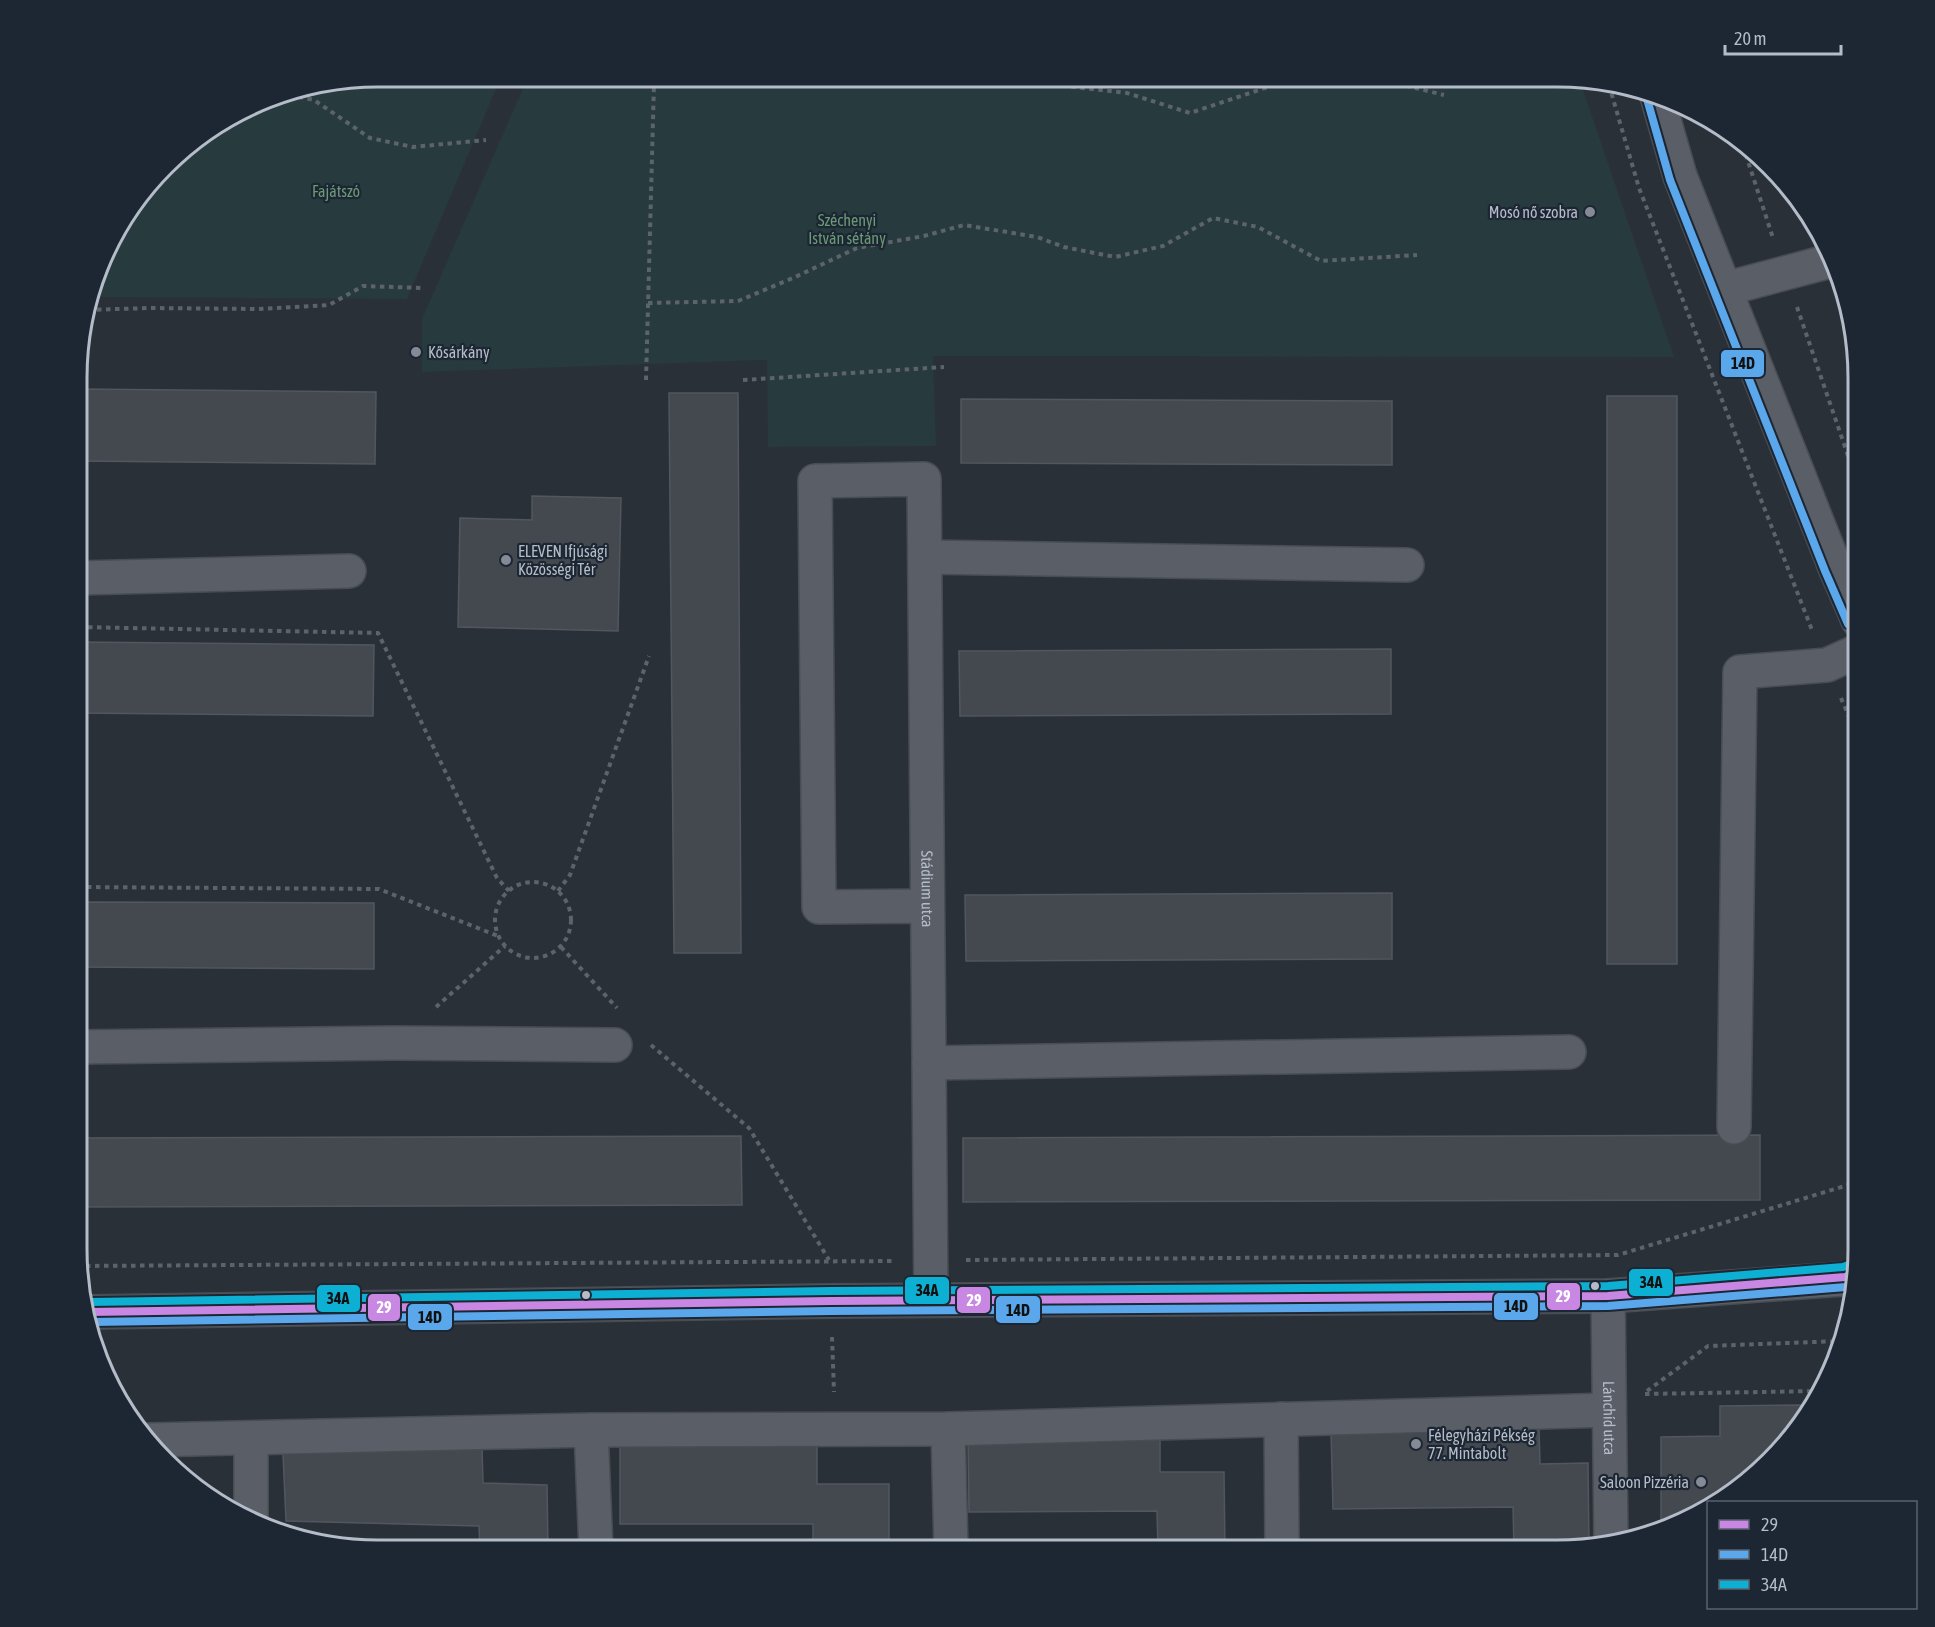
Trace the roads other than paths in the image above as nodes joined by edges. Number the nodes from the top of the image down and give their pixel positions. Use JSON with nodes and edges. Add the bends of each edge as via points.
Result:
{"nodes":[{"id":1,"x":1660,"y":105,"type":"edge"},
{"id":2,"x":1824,"y":263,"type":"edge"},
{"id":3,"x":1725,"y":289,"type":"junction"},
{"id":4,"x":925,"y":557,"type":"junction"},
{"id":5,"x":1407,"y":565,"type":"dead end"},
{"id":6,"x":349,"y":571,"type":"dead end"},
{"id":7,"x":87,"y":578,"type":"edge"},
{"id":8,"x":1848,"y":597,"type":"edge"},
{"id":9,"x":1848,"y":656,"type":"edge"},
{"id":10,"x":927,"y":906,"type":"junction"},
{"id":11,"x":629,"y":1041,"type":"road end"},
{"id":12,"x":87,"y":1047,"type":"edge"},
{"id":13,"x":1569,"y":1052,"type":"dead end"},
{"id":14,"x":929,"y":1063,"type":"junction"},
{"id":15,"x":1734,"y":1126,"type":"dead end"},
{"id":16,"x":1847,"y":1277,"type":"edge"},
{"id":17,"x":1608,"y":1296,"type":"junction"},
{"id":18,"x":931,"y":1300,"type":"junction"},
{"id":19,"x":94,"y":1312,"type":"edge"},
{"id":20,"x":1609,"y":1410,"type":"junction"},
{"id":21,"x":1281,"y":1419,"type":"junction"},
{"id":22,"x":948,"y":1429,"type":"junction"},
{"id":23,"x":591,"y":1430,"type":"junction"},
{"id":24,"x":251,"y":1438,"type":"junction"},
{"id":25,"x":158,"y":1440,"type":"edge"},
{"id":26,"x":251,"y":1511,"type":"edge"},
{"id":27,"x":1611,"y":1535,"type":"edge"},
{"id":28,"x":596,"y":1540,"type":"edge"},
{"id":29,"x":951,"y":1540,"type":"edge"},
{"id":30,"x":1282,"y":1540,"type":"edge"}],
"edges":[{"from":1,"to":3,"type":"street","via":[[1680,176]]},
{"from":2,"to":3,"type":"street"},
{"from":3,"to":8,"type":"street"},
{"from":4,"to":5,"type":"street"},
{"from":4,"to":10,"type":"street","name":"Stádium utca"},
{"from":4,"to":10,"type":"street","name":"Stádium utca","via":[[924,479],[815,481],[819,907]]},
{"from":6,"to":7,"type":"street"},
{"from":9,"to":15,"type":"street","via":[[1827,665],[1740,672]]},
{"from":10,"to":14,"type":"street","name":"Stádium utca"},
{"from":11,"to":12,"type":"street"},
{"from":13,"to":14,"type":"street"},
{"from":14,"to":18,"type":"street","name":"Stádium utca"},
{"from":16,"to":17,"type":"street"},
{"from":17,"to":18,"type":"street"},
{"from":17,"to":20,"type":"street","name":"Lánchíd utca"},
{"from":18,"to":19,"type":"street"},
{"from":20,"to":21,"type":"street"},
{"from":20,"to":27,"type":"street","name":"Lánchíd utca"},
{"from":21,"to":22,"type":"street"},
{"from":21,"to":30,"type":"street"},
{"from":22,"to":23,"type":"street"},
{"from":22,"to":29,"type":"street"},
{"from":23,"to":24,"type":"street"},
{"from":23,"to":28,"type":"street"},
{"from":24,"to":25,"type":"street"},
{"from":24,"to":26,"type":"street"}]}
